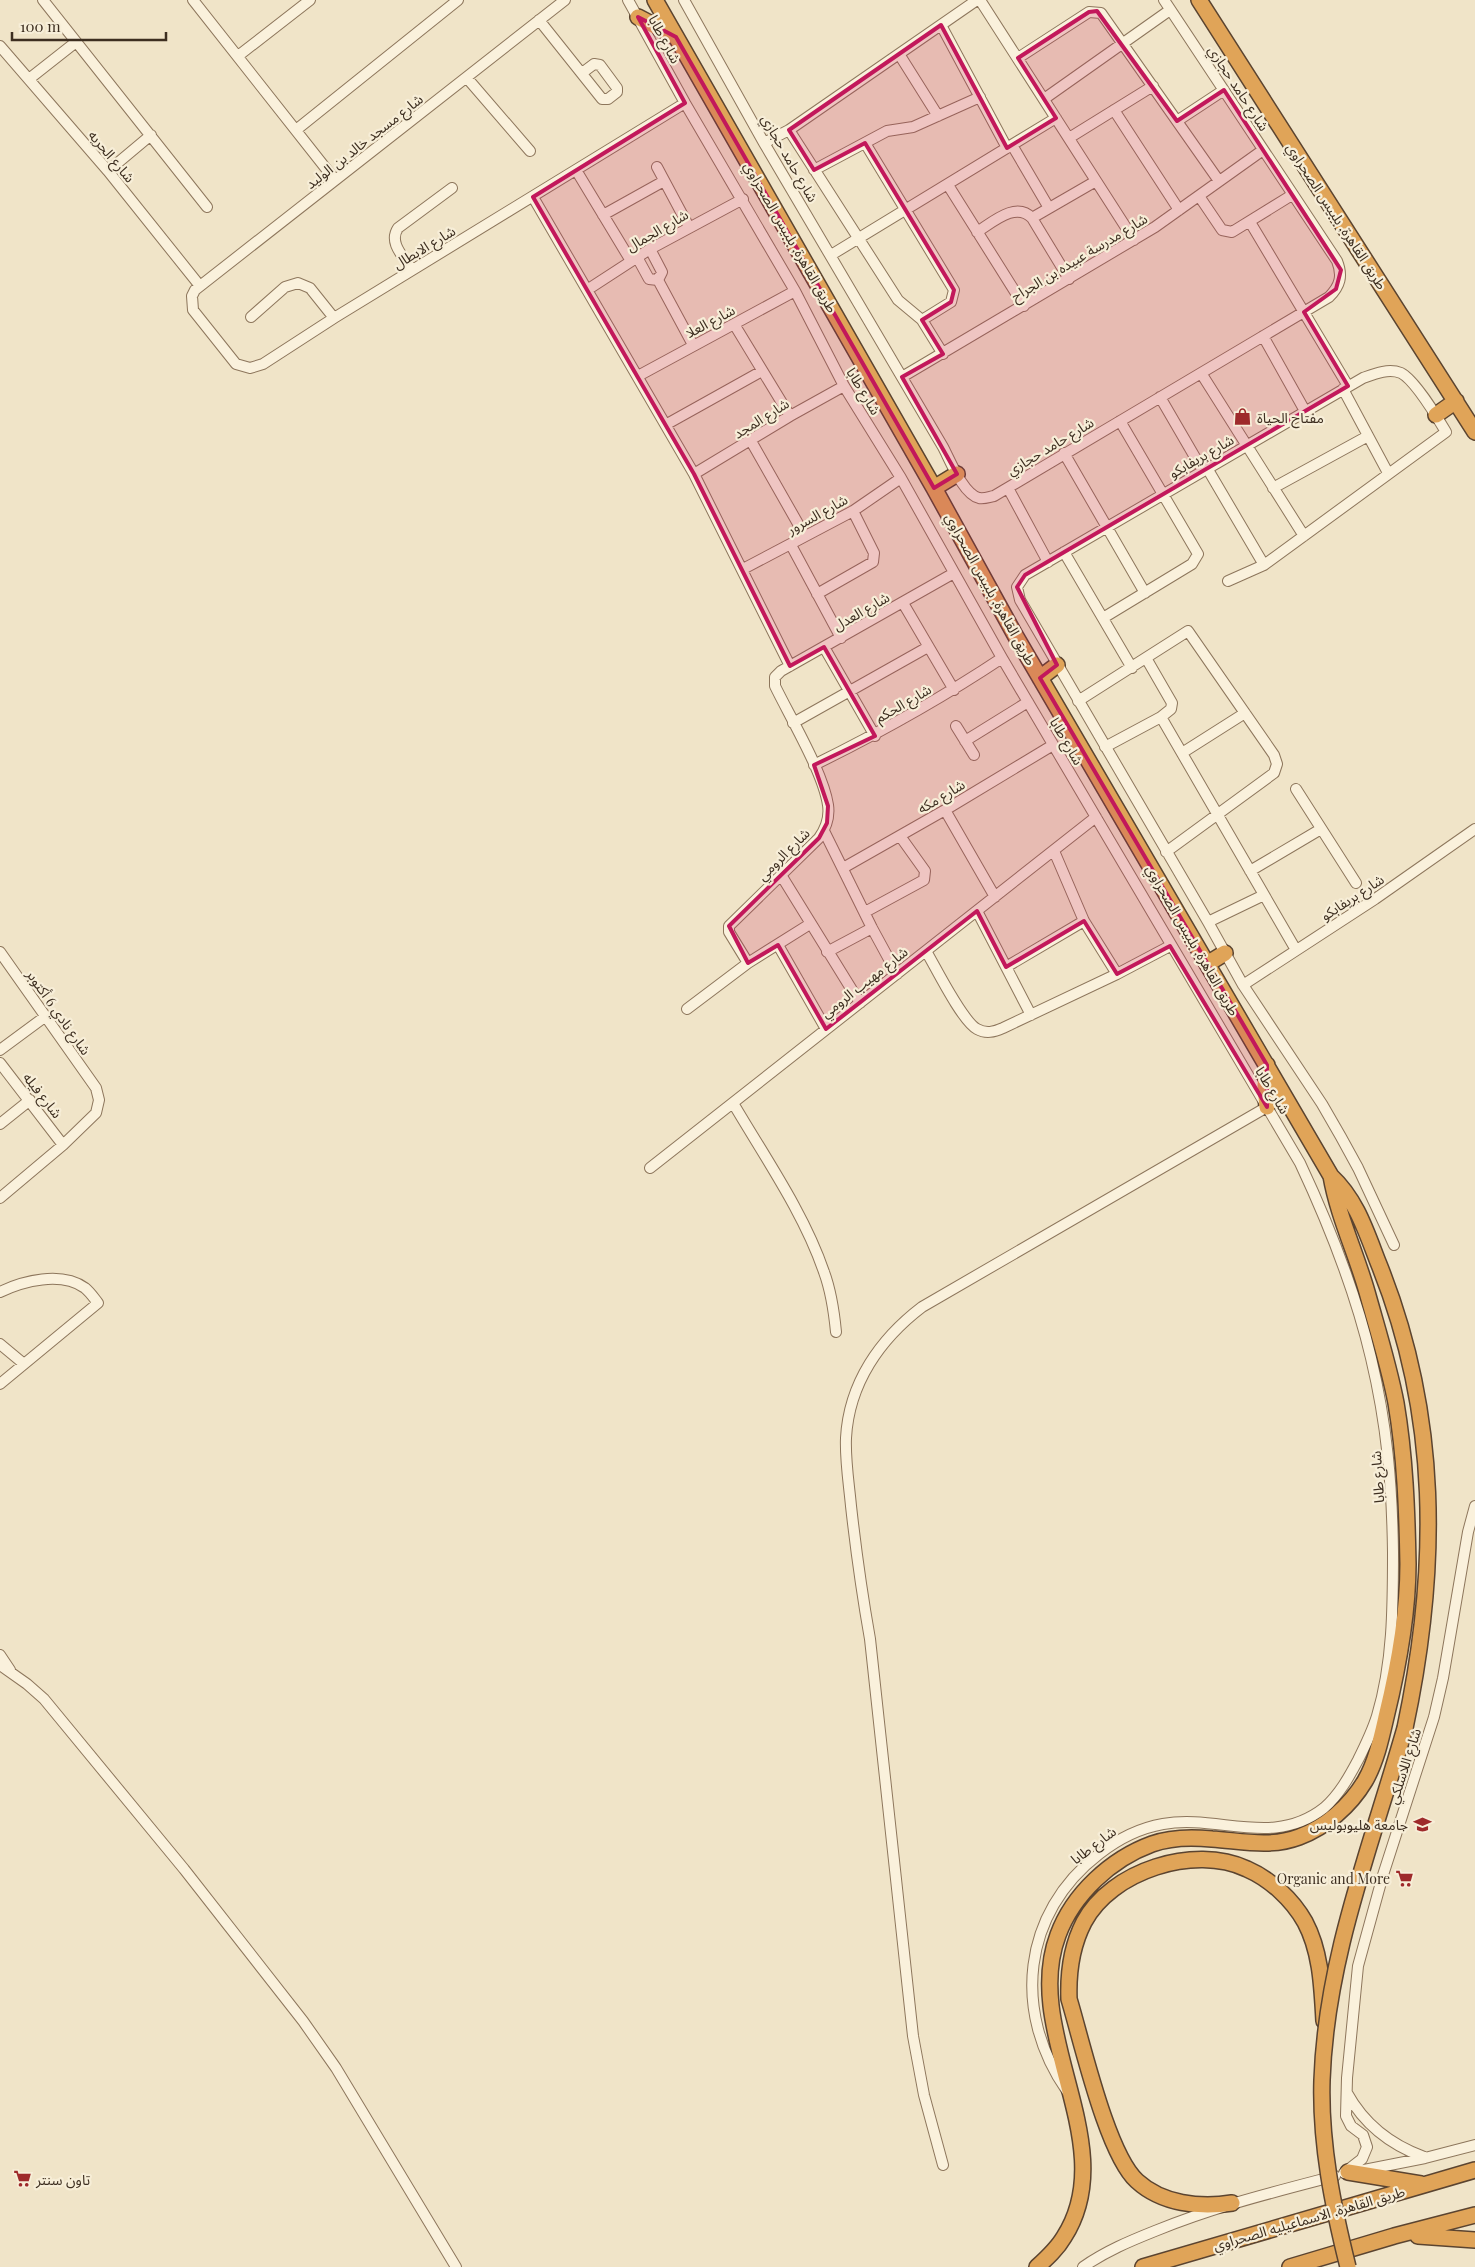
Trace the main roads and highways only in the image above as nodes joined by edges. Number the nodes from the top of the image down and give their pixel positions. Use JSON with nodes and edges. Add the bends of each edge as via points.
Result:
{"nodes":[{"id":1,"x":655,"y":0,"type":"edge"},
{"id":2,"x":1199,"y":0,"type":"edge"},
{"id":3,"x":638,"y":17,"type":"road end"},
{"id":4,"x":676,"y":37,"type":"junction"},
{"id":5,"x":1456,"y":401,"type":"junction"},
{"id":6,"x":1436,"y":415,"type":"road end"},
{"id":7,"x":1475,"y":432,"type":"edge"},
{"id":8,"x":957,"y":474,"type":"road end"},
{"id":9,"x":934,"y":488,"type":"junction"},
{"id":10,"x":1057,"y":666,"type":"road end"},
{"id":11,"x":1040,"y":678,"type":"junction"},
{"id":12,"x":1225,"y":953,"type":"road end"},
{"id":13,"x":1207,"y":964,"type":"junction"},
{"id":14,"x":1266,"y":1065,"type":"junction"},
{"id":15,"x":1267,"y":1107,"type":"road end"},
{"id":16,"x":1331,"y":1176,"type":"junction"},
{"id":17,"x":1325,"y":2034,"type":"junction"},
{"id":18,"x":1475,"y":2170,"type":"edge"},
{"id":19,"x":1345,"y":2173,"type":"road end"},
{"id":20,"x":1424,"y":2184,"type":"junction"},
{"id":21,"x":1232,"y":2203,"type":"road end"},
{"id":22,"x":1475,"y":2215,"type":"edge"},
{"id":23,"x":1394,"y":2236,"type":"junction"},
{"id":24,"x":1475,"y":2240,"type":"edge"},
{"id":25,"x":1037,"y":2267,"type":"edge"},
{"id":26,"x":1143,"y":2267,"type":"edge"},
{"id":27,"x":1290,"y":2267,"type":"edge"},
{"id":28,"x":1348,"y":2267,"type":"edge"}],
"edges":[{"from":1,"to":4,"type":"highway","name":"طريق القاهرة, بلبيس الصحراوي"},
{"from":2,"to":5,"type":"highway","name":"طريق القاهرة, بلبيس الصحراوي"},
{"from":3,"to":4,"type":"highway"},
{"from":4,"to":9,"type":"highway","name":"طريق القاهرة, بلبيس الصحراوي"},
{"from":5,"to":6,"type":"highway"},
{"from":5,"to":7,"type":"highway","name":"طريق القاهرة, بلبيس الصحراوي"},
{"from":8,"to":9,"type":"highway"},
{"from":9,"to":11,"type":"highway","name":"طريق القاهرة, بلبيس الصحراوي"},
{"from":10,"to":11,"type":"highway"},
{"from":11,"to":13,"type":"highway","name":"طريق القاهرة, بلبيس الصحراوي"},
{"from":12,"to":13,"type":"highway"},
{"from":13,"to":14,"type":"highway","name":"طريق القاهرة, بلبيس الصحراوي"},
{"from":14,"to":15,"type":"highway"},
{"from":14,"to":16,"type":"highway","name":"طريق القاهرة, بلبيس الصحراوي"},
{"from":16,"to":17,"type":"highway","bridge":true,"via":[[1349,1195],[1386,1282],[1411,1364],[1425,1447],[1429,1551],[1422,1641],[1406,1728],[1350,1910]]},
{"from":16,"to":25,"type":"highway","via":[[1339,1212],[1365,1287],[1395,1402],[1403,1451],[1406,1510],[1400,1606],[1389,1703],[1374,1762],[1364,1782],[1335,1816],[1297,1838],[1254,1844],[1183,1838],[1155,1843],[1118,1862],[1081,1894],[1057,1936],[1050,1969],[1049,2002],[1080,2143],[1082,2195],[1064,2238]]},
{"from":17,"to":21,"type":"highway","bridge":true,"via":[[1316,1948],[1305,1922],[1292,1903],[1269,1882],[1246,1868],[1214,1860],[1184,1859],[1158,1865],[1107,1893],[1085,1920],[1074,1946],[1068,1978],[1069,1999],[1109,2130],[1128,2169],[1144,2187],[1174,2200],[1197,2205]]},
{"from":17,"to":28,"type":"highway","bridge":true,"via":[[1322,2082],[1329,2179]]},
{"from":18,"to":20,"type":"highway","name":"طريق القاهرة, الاسماعيليه الصحراوي"},
{"from":19,"to":20,"type":"highway"},
{"from":20,"to":26,"type":"highway","name":"طريق القاهرة, الاسماعيليه الصحراوي"},
{"from":22,"to":23,"type":"highway"},
{"from":23,"to":24,"type":"highway"},
{"from":23,"to":27,"type":"highway"}]}
